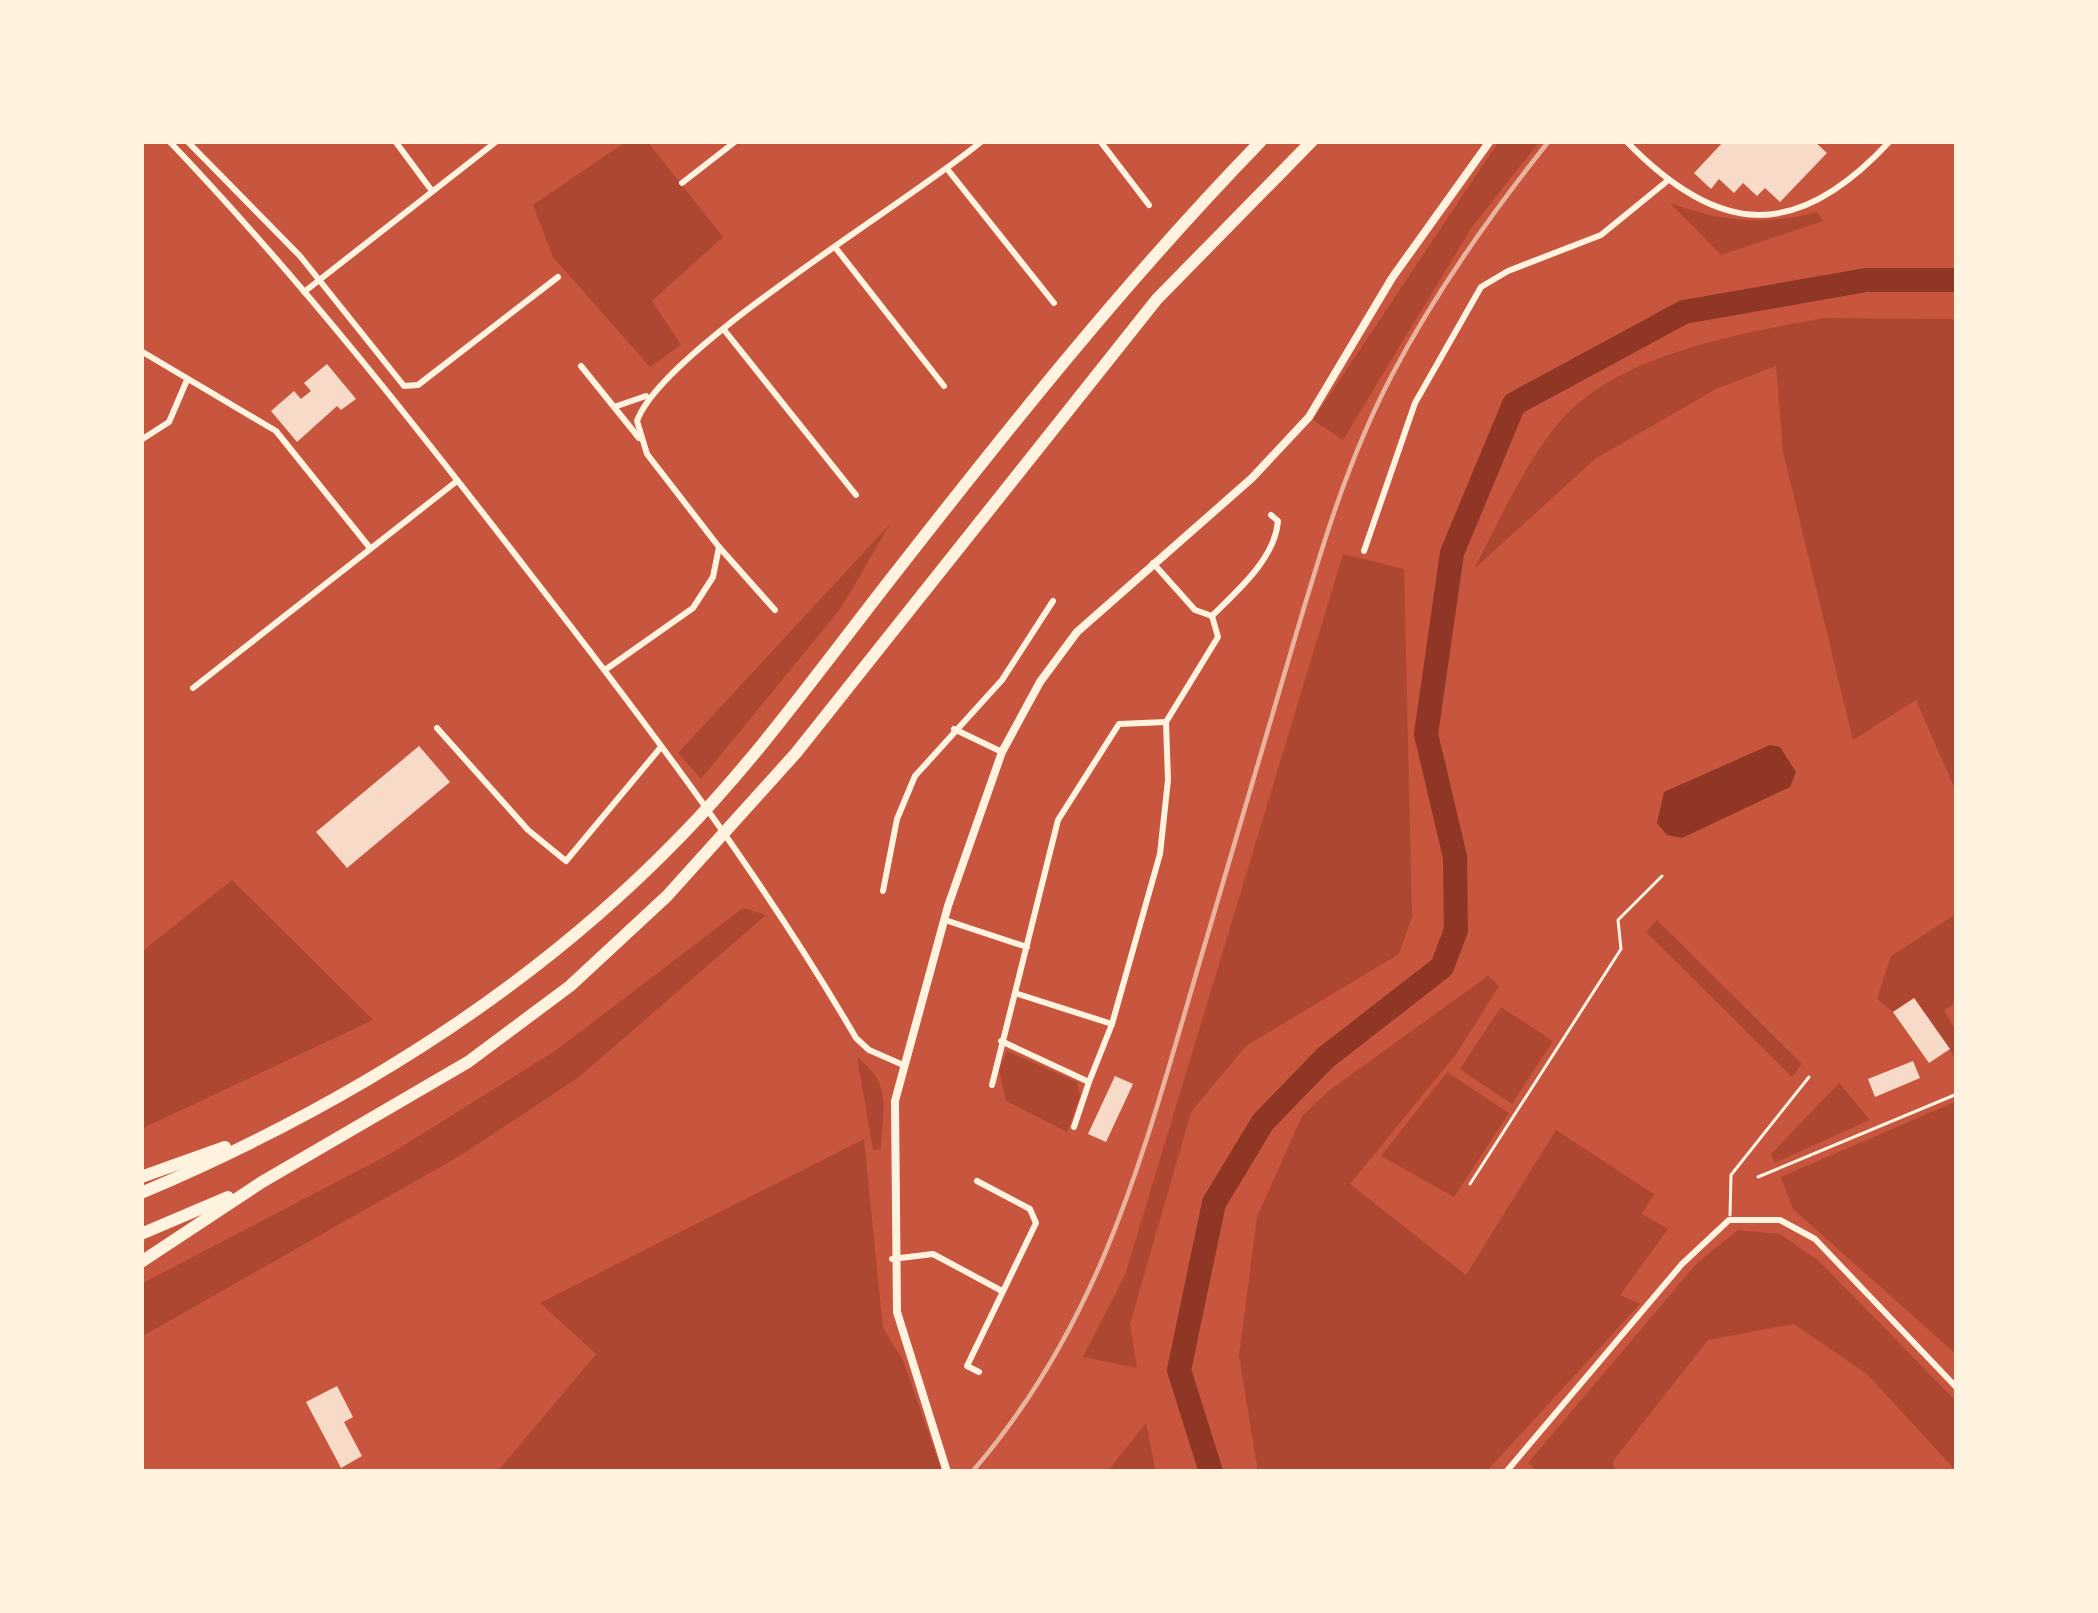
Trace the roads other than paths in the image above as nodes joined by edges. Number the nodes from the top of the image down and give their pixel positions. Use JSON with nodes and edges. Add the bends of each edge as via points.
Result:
{"nodes":[{"id":1,"x":169,"y":141,"type":"edge"},
{"id":2,"x":188,"y":141,"type":"edge"},
{"id":3,"x":395,"y":141,"type":"edge"},
{"id":4,"x":497,"y":141,"type":"edge"},
{"id":5,"x":736,"y":141,"type":"edge"},
{"id":6,"x":982,"y":141,"type":"edge"},
{"id":7,"x":1100,"y":141,"type":"edge"},
{"id":8,"x":1261,"y":141,"type":"edge"},
{"id":9,"x":1312,"y":141,"type":"edge"},
{"id":10,"x":1490,"y":141,"type":"edge"},
{"id":11,"x":1626,"y":141,"type":"edge"},
{"id":12,"x":1890,"y":141,"type":"edge"},
{"id":13,"x":948,"y":170,"type":"junction"},
{"id":14,"x":1666,"y":182,"type":"junction"},
{"id":15,"x":682,"y":183,"type":"dead end"},
{"id":16,"x":432,"y":191,"type":"junction"},
{"id":17,"x":1149,"y":205,"type":"dead end"},
{"id":18,"x":835,"y":247,"type":"junction"},
{"id":19,"x":557,"y":278,"type":"dead end"},
{"id":20,"x":318,"y":281,"type":"junction"},
{"id":21,"x":304,"y":292,"type":"junction"},
{"id":22,"x":1054,"y":303,"type":"dead end"},
{"id":23,"x":725,"y":331,"type":"junction"},
{"id":24,"x":141,"y":351,"type":"edge"},
{"id":25,"x":581,"y":367,"type":"dead end"},
{"id":26,"x":187,"y":380,"type":"junction"},
{"id":27,"x":944,"y":386,"type":"dead end"},
{"id":28,"x":649,"y":395,"type":"junction"},
{"id":29,"x":614,"y":407,"type":"junction"},
{"id":30,"x":141,"y":440,"type":"edge"},
{"id":31,"x":643,"y":442,"type":"junction"},
{"id":32,"x":458,"y":481,"type":"junction"},
{"id":33,"x":856,"y":495,"type":"dead end"},
{"id":34,"x":1270,"y":515,"type":"dead end"},
{"id":35,"x":719,"y":547,"type":"junction"},
{"id":36,"x":370,"y":548,"type":"junction"},
{"id":37,"x":1364,"y":551,"type":"dead end"},
{"id":38,"x":1153,"y":563,"type":"junction"},
{"id":39,"x":1053,"y":601,"type":"dead end"},
{"id":40,"x":775,"y":610,"type":"dead end"},
{"id":41,"x":1212,"y":616,"type":"junction"},
{"id":42,"x":604,"y":671,"type":"junction"},
{"id":43,"x":193,"y":688,"type":"dead end"},
{"id":44,"x":1166,"y":722,"type":"junction"},
{"id":45,"x":437,"y":728,"type":"dead end"},
{"id":46,"x":955,"y":729,"type":"junction"},
{"id":47,"x":661,"y":747,"type":"junction"},
{"id":48,"x":1002,"y":752,"type":"junction"},
{"id":49,"x":883,"y":892,"type":"dead end"},
{"id":50,"x":944,"y":920,"type":"junction"},
{"id":51,"x":1027,"y":947,"type":"junction"},
{"id":52,"x":1018,"y":994,"type":"junction"},
{"id":53,"x":1112,"y":1024,"type":"junction"},
{"id":54,"x":1000,"y":1041,"type":"junction"},
{"id":55,"x":901,"y":1064,"type":"junction"},
{"id":56,"x":1808,"y":1077,"type":"dead end"},
{"id":57,"x":1089,"y":1082,"type":"junction"},
{"id":58,"x":992,"y":1085,"type":"dead end"},
{"id":59,"x":1957,"y":1094,"type":"edge"},
{"id":60,"x":1074,"y":1127,"type":"dead end"},
{"id":61,"x":271,"y":1131,"type":"junction"},
{"id":62,"x":141,"y":1177,"type":"edge"},
{"id":63,"x":1758,"y":1177,"type":"dead end"},
{"id":64,"x":977,"y":1181,"type":"dead end"},
{"id":65,"x":262,"y":1182,"type":"junction"},
{"id":66,"x":141,"y":1193,"type":"edge"},
{"id":67,"x":1729,"y":1220,"type":"junction"},
{"id":68,"x":141,"y":1234,"type":"edge"},
{"id":69,"x":892,"y":1258,"type":"junction"},
{"id":70,"x":141,"y":1262,"type":"edge"},
{"id":71,"x":1002,"y":1291,"type":"junction"},
{"id":72,"x":980,"y":1372,"type":"dead end"},
{"id":73,"x":1957,"y":1388,"type":"edge"},
{"id":74,"x":947,"y":1472,"type":"edge"},
{"id":75,"x":1506,"y":1472,"type":"edge"}],
"edges":[{"from":1,"to":21,"type":"street"},
{"from":2,"to":20,"type":"street"},
{"from":3,"to":16,"type":"street"},
{"from":4,"to":16,"type":"street"},
{"from":5,"to":15,"type":"street"},
{"from":6,"to":13,"type":"street"},
{"from":7,"to":17,"type":"street"},
{"from":8,"to":61,"type":"highway","via":[[1074,346],[679,839],[502,994],[397,1064]]},
{"from":9,"to":65,"type":"highway","via":[[1123,340],[692,867],[570,986],[468,1062]]},
{"from":10,"to":38,"type":"street","via":[[1392,278],[1309,417]]},
{"from":11,"to":14,"type":"street"},
{"from":12,"to":14,"type":"street","via":[[1794,214],[1727,210]]},
{"from":13,"to":18,"type":"street"},
{"from":13,"to":22,"type":"street"},
{"from":14,"to":37,"type":"street","via":[[1601,235],[1481,287],[1414,403]]},
{"from":16,"to":20,"type":"street"},
{"from":18,"to":23,"type":"street"},
{"from":18,"to":27,"type":"street"},
{"from":19,"to":20,"type":"street","via":[[418,385],[404,386]]},
{"from":20,"to":21,"type":"street"},
{"from":21,"to":32,"type":"street"},
{"from":23,"to":28,"type":"street"},
{"from":23,"to":33,"type":"street"},
{"from":24,"to":26,"type":"street"},
{"from":25,"to":29,"type":"street"},
{"from":26,"to":30,"type":"street","via":[[169,422]]},
{"from":26,"to":36,"type":"street","via":[[276,431]]},
{"from":28,"to":29,"type":"street"},
{"from":28,"to":31,"type":"street","via":[[637,421]]},
{"from":29,"to":31,"type":"street"},
{"from":31,"to":35,"type":"street"},
{"from":32,"to":36,"type":"street"},
{"from":32,"to":42,"type":"street"},
{"from":34,"to":41,"type":"street","via":[[1276,535],[1249,579]]},
{"from":35,"to":40,"type":"street"},
{"from":35,"to":42,"type":"street","via":[[713,578],[693,608]]},
{"from":36,"to":43,"type":"street"},
{"from":38,"to":41,"type":"street","via":[[1195,610]]},
{"from":38,"to":48,"type":"street","via":[[1077,632]]},
{"from":39,"to":46,"type":"street","via":[[1002,680]]},
{"from":41,"to":44,"type":"street","via":[[1212,654]]},
{"from":42,"to":47,"type":"street"},
{"from":44,"to":51,"type":"street","via":[[1119,724],[1087,769],[1058,820]]},
{"from":44,"to":53,"type":"street","via":[[1160,854]]},
{"from":45,"to":47,"type":"street","via":[[566,861]]},
{"from":46,"to":48,"type":"street"},
{"from":46,"to":49,"type":"street","via":[[906,793]]},
{"from":47,"to":55,"type":"street","via":[[764,888],[856,1038]]},
{"from":48,"to":50,"type":"street"},
{"from":50,"to":51,"type":"street"},
{"from":50,"to":55,"type":"street"},
{"from":51,"to":52,"type":"street"},
{"from":52,"to":53,"type":"street"},
{"from":52,"to":54,"type":"street"},
{"from":53,"to":57,"type":"street"},
{"from":54,"to":57,"type":"street"},
{"from":54,"to":58,"type":"street"},
{"from":55,"to":69,"type":"street"},
{"from":56,"to":67,"type":"lane","via":[[1731,1175]]},
{"from":57,"to":60,"type":"street"},
{"from":59,"to":63,"type":"lane"},
{"from":61,"to":62,"type":"highway"},
{"from":61,"to":66,"type":"highway"},
{"from":64,"to":71,"type":"street","via":[[1030,1209],[1036,1223]]},
{"from":65,"to":68,"type":"highway"},
{"from":65,"to":70,"type":"highway"},
{"from":67,"to":73,"type":"street","via":[[1780,1220],[1815,1239]]},
{"from":67,"to":75,"type":"street","via":[[1682,1264]]},
{"from":69,"to":71,"type":"street","via":[[933,1254]]},
{"from":69,"to":74,"type":"street","via":[[903,1341]]},
{"from":71,"to":72,"type":"street","via":[[967,1366]]}]}
